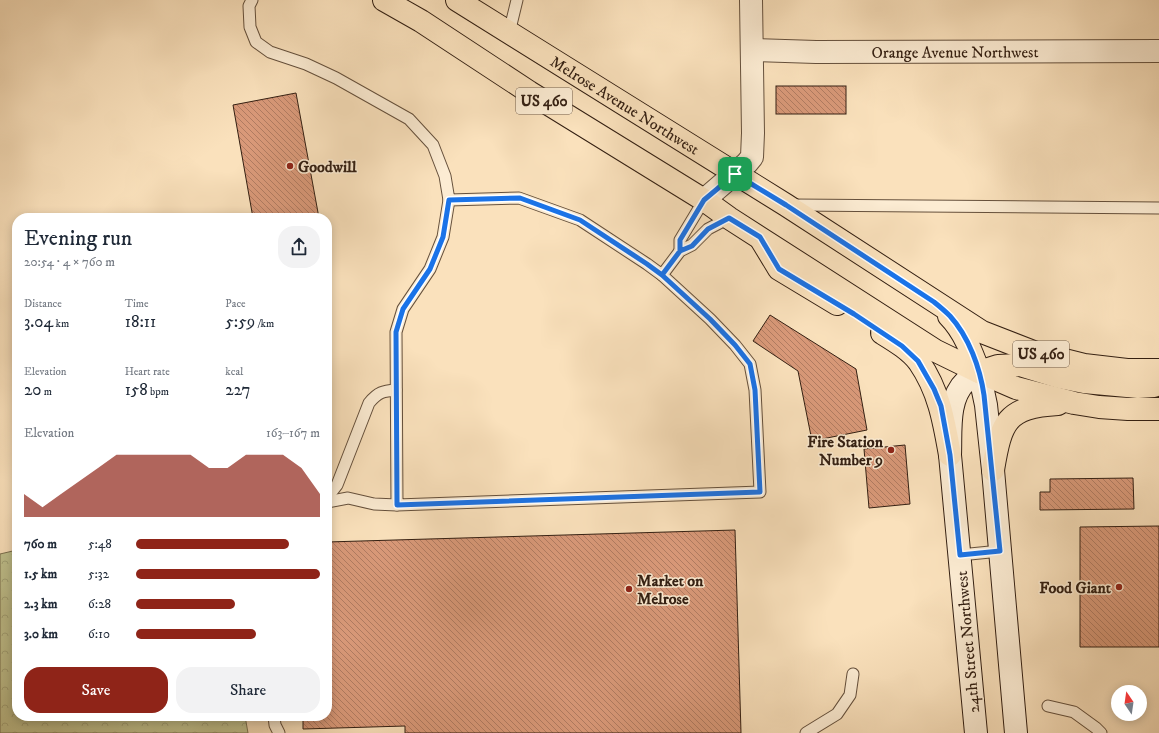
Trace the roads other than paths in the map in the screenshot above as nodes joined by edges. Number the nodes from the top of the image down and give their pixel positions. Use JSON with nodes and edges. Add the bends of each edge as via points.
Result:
{"nodes":[{"id":1,"x":252,"y":0,"type":"edge"},
{"id":2,"x":384,"y":0,"type":"edge"},
{"id":3,"x":457,"y":0,"type":"edge"},
{"id":4,"x":517,"y":0,"type":"edge"},
{"id":5,"x":751,"y":0,"type":"edge"},
{"id":6,"x":509,"y":33,"type":"junction"},
{"id":7,"x":752,"y":50,"type":"junction"},
{"id":8,"x":1159,"y":51,"type":"edge"},
{"id":9,"x":735,"y":174,"type":"junction"},
{"id":10,"x":449,"y":200,"type":"junction"},
{"id":11,"x":704,"y":200,"type":"junction"},
{"id":12,"x":786,"y":205,"type":"junction"},
{"id":13,"x":1159,"y":208,"type":"edge"},
{"id":14,"x":729,"y":218,"type":"junction"},
{"id":15,"x":760,"y":237,"type":"junction"},
{"id":16,"x":680,"y":251,"type":"junction"},
{"id":17,"x":662,"y":275,"type":"junction"},
{"id":18,"x":934,"y":302,"type":"junction"},
{"id":19,"x":1159,"y":370,"type":"edge"},
{"id":20,"x":979,"y":372,"type":"junction"},
{"id":21,"x":1159,"y":382,"type":"edge"},
{"id":22,"x":396,"y":390,"type":"junction"},
{"id":23,"x":1074,"y":403,"type":"junction"},
{"id":24,"x":1159,"y":409,"type":"edge"},
{"id":25,"x":950,"y":455,"type":"junction"},
{"id":26,"x":993,"y":470,"type":"junction"},
{"id":27,"x":332,"y":492,"type":"edge"},
{"id":28,"x":332,"y":501,"type":"edge"},
{"id":29,"x":397,"y":505,"type":"junction"},
{"id":30,"x":1000,"y":551,"type":"junction"},
{"id":31,"x":960,"y":555,"type":"junction"},
{"id":32,"x":853,"y":674,"type":"dead end"},
{"id":33,"x":1048,"y":706,"type":"dead end"},
{"id":34,"x":275,"y":721,"type":"edge"},
{"id":35,"x":279,"y":733,"type":"edge"},
{"id":36,"x":806,"y":733,"type":"edge"},
{"id":37,"x":976,"y":733,"type":"edge"},
{"id":38,"x":1016,"y":733,"type":"edge"},
{"id":39,"x":1101,"y":733,"type":"edge"}],
"edges":[{"from":1,"to":10,"type":"lane","via":[[249,6],[250,27],[256,42],[270,52],[306,64],[336,78],[409,119],[432,145],[445,176]]},
{"from":2,"to":11,"type":"main road","number":"US 460"},
{"from":3,"to":6,"type":"main road","name":"Melrose Avenue Northwest","number":"US 460"},
{"from":4,"to":6,"type":"lane"},
{"from":5,"to":7,"type":"main road"},
{"from":6,"to":9,"type":"main road","name":"Melrose Avenue Northwest","number":"US 460"},
{"from":7,"to":8,"type":"main road","name":"Orange Avenue Northwest"},
{"from":7,"to":9,"type":"main road","via":[[752,157]]},
{"from":9,"to":11,"type":"main road"},
{"from":9,"to":12,"type":"main road","name":"Melrose Avenue Northwest","number":"US 460"},
{"from":10,"to":17,"type":"lane","via":[[520,198],[580,220]]},
{"from":10,"to":22,"type":"lane","via":[[443,237],[430,269],[403,309],[396,332]]},
{"from":11,"to":14,"type":"main road","number":"US 460"},
{"from":11,"to":16,"type":"lane","via":[[680,240]]},
{"from":12,"to":13,"type":"lane"},
{"from":12,"to":18,"type":"main road","name":"Melrose Avenue Northwest","number":"US 460"},
{"from":14,"to":15,"type":"main road","number":"US 460"},
{"from":14,"to":16,"type":"lane","via":[[708,229],[692,246]]},
{"from":15,"to":20,"type":"main road","number":"US 460","via":[[936,351]]},
{"from":15,"to":25,"type":"main road","via":[[779,269],[854,314],[902,346],[918,361],[941,406]]},
{"from":16,"to":17,"type":"lane"},
{"from":17,"to":29,"type":"lane","via":[[710,319],[750,364],[755,390],[760,492]]},
{"from":18,"to":19,"type":"main road","name":"Melrose Avenue Northwest","number":"US 460","via":[[982,332],[1036,353],[1084,365],[1127,370]]},
{"from":18,"to":20,"type":"main road","via":[[951,317],[961,331]]},
{"from":20,"to":21,"type":"main road","via":[[998,366],[1020,365],[1084,382],[1138,387],[1154,386]]},
{"from":20,"to":23,"type":"main road","number":"US 460","via":[[1016,388]]},
{"from":20,"to":25,"type":"main road","name":"24th Street Northwest","via":[[966,381],[956,395],[952,410]]},
{"from":20,"to":26,"type":"main road","via":[[986,405]]},
{"from":22,"to":27,"type":"lane","via":[[376,395],[369,403],[337,485]]},
{"from":22,"to":29,"type":"lane"},
{"from":23,"to":24,"type":"main road","number":"US 460","via":[[1099,407]]},
{"from":23,"to":26,"type":"main road","via":[[1037,405],[1025,409],[1007,421],[998,442]]},
{"from":25,"to":31,"type":"main road","name":"24th Street Northwest"},
{"from":26,"to":30,"type":"main road"},
{"from":28,"to":29,"type":"lane","via":[[348,498],[374,504]]},
{"from":30,"to":31,"type":"lane"},
{"from":30,"to":38,"type":"main road"},
{"from":31,"to":37,"type":"main road","name":"24th Street Northwest"},
{"from":32,"to":36,"type":"lane","via":[[850,695],[837,714]]},
{"from":33,"to":39,"type":"lane","via":[[1074,712]]},
{"from":34,"to":35,"type":"lane"}]}
